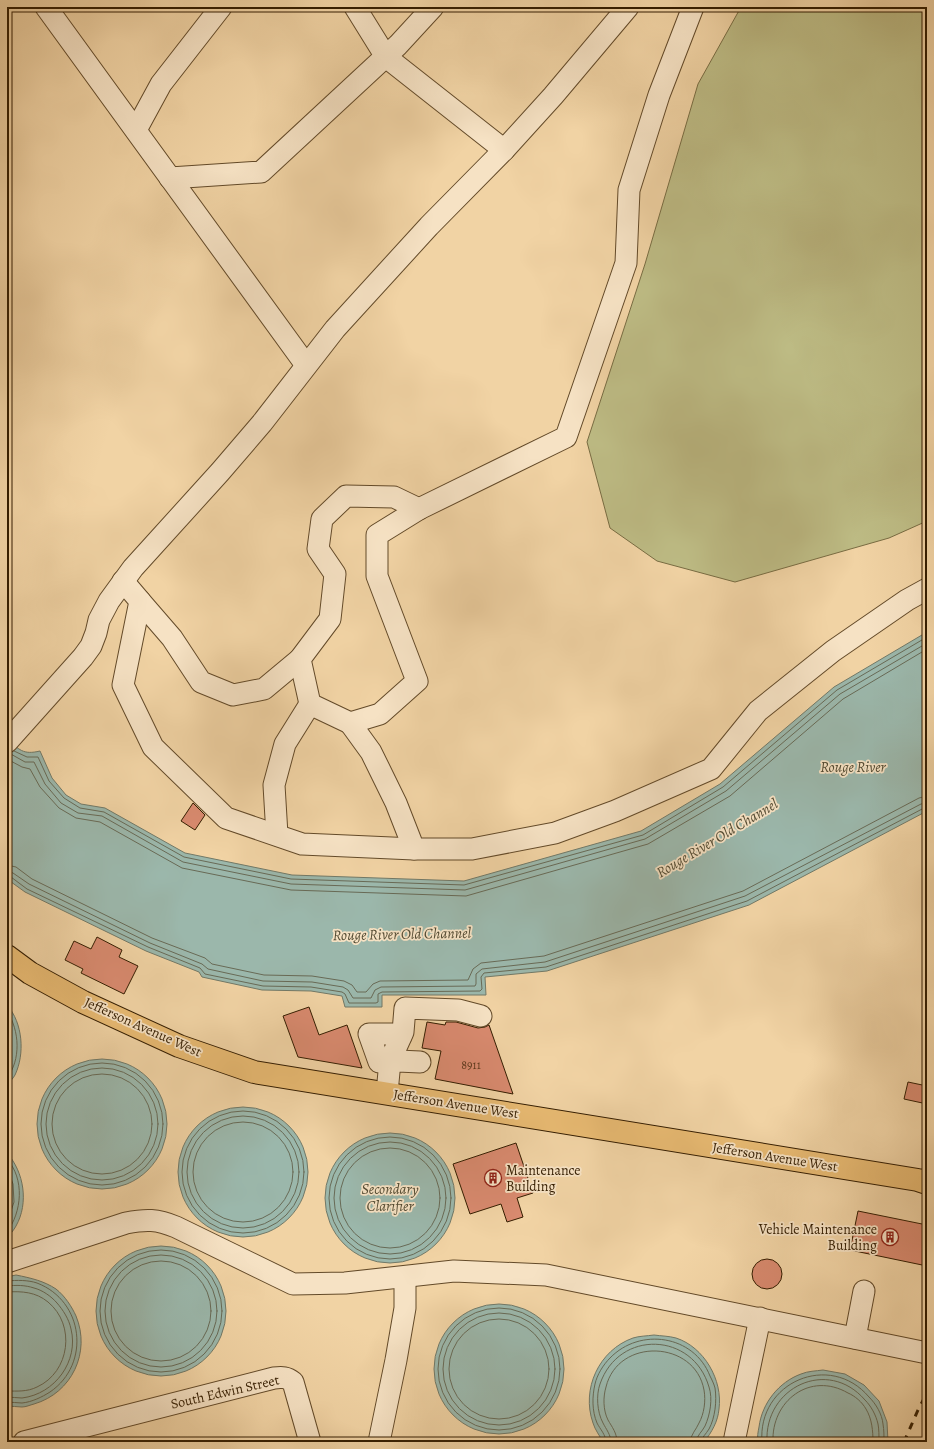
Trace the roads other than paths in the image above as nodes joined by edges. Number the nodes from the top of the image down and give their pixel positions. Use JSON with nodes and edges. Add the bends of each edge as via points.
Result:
{"nodes":[{"id":1,"x":46,"y":7,"type":"edge"},
{"id":2,"x":221,"y":7,"type":"edge"},
{"id":3,"x":355,"y":7,"type":"edge"},
{"id":4,"x":433,"y":7,"type":"edge"},
{"id":5,"x":628,"y":7,"type":"edge"},
{"id":6,"x":694,"y":7,"type":"edge"},
{"id":7,"x":386,"y":57,"type":"junction"},
{"id":8,"x":136,"y":130,"type":"junction"},
{"id":9,"x":504,"y":150,"type":"junction"},
{"id":10,"x":170,"y":178,"type":"junction"},
{"id":11,"x":306,"y":365,"type":"junction"},
{"id":12,"x":419,"y":509,"type":"junction"},
{"id":13,"x":123,"y":581,"type":"junction"},
{"id":14,"x":927,"y":589,"type":"edge"},
{"id":15,"x":140,"y":601,"type":"junction"},
{"id":16,"x":300,"y":659,"type":"junction"},
{"id":17,"x":310,"y":704,"type":"junction"},
{"id":18,"x":350,"y":723,"type":"junction"},
{"id":19,"x":7,"y":742,"type":"edge"},
{"id":20,"x":278,"y":835,"type":"junction"},
{"id":21,"x":414,"y":849,"type":"junction"},
{"id":22,"x":7,"y":956,"type":"edge"},
{"id":23,"x":481,"y":1016,"type":"dead end"},
{"id":24,"x":401,"y":1036,"type":"junction"},
{"id":25,"x":390,"y":1061,"type":"junction"},
{"id":26,"x":420,"y":1062,"type":"dead end"},
{"id":27,"x":387,"y":1093,"type":"junction"},
{"id":28,"x":927,"y":1183,"type":"edge"},
{"id":29,"x":7,"y":1262,"type":"edge"},
{"id":30,"x":405,"y":1277,"type":"junction"},
{"id":31,"x":864,"y":1291,"type":"dead end"},
{"id":32,"x":760,"y":1318,"type":"junction"},
{"id":33,"x":855,"y":1338,"type":"junction"},
{"id":34,"x":927,"y":1353,"type":"edge"},
{"id":35,"x":24,"y":1442,"type":"edge"},
{"id":36,"x":310,"y":1442,"type":"edge"},
{"id":37,"x":379,"y":1442,"type":"edge"},
{"id":38,"x":734,"y":1442,"type":"edge"}],
"edges":[{"from":1,"to":8,"type":"street"},
{"from":2,"to":8,"type":"street","via":[[161,84]]},
{"from":3,"to":7,"type":"street"},
{"from":4,"to":7,"type":"street"},
{"from":5,"to":9,"type":"street"},
{"from":6,"to":12,"type":"street","via":[[659,95],[629,190],[626,263],[566,437]]},
{"from":7,"to":9,"type":"street"},
{"from":7,"to":10,"type":"street","via":[[261,172]]},
{"from":8,"to":10,"type":"street"},
{"from":9,"to":11,"type":"street","via":[[403,255],[335,329]]},
{"from":10,"to":11,"type":"street"},
{"from":11,"to":13,"type":"street","via":[[262,423]]},
{"from":12,"to":16,"type":"street","via":[[394,497],[346,496],[322,519],[318,549],[335,574],[330,619]]},
{"from":12,"to":18,"type":"street","via":[[377,535],[377,576],[417,681],[380,714]]},
{"from":13,"to":15,"type":"street"},
{"from":13,"to":19,"type":"street","via":[[100,616],[91,646]]},
{"from":14,"to":21,"type":"street","via":[[832,651],[758,712],[711,769],[615,811],[555,833],[472,849]]},
{"from":15,"to":16,"type":"street","via":[[172,638],[201,682],[233,695],[264,689]]},
{"from":15,"to":20,"type":"street","via":[[124,685],[153,747],[226,818]]},
{"from":16,"to":17,"type":"street"},
{"from":17,"to":18,"type":"street"},
{"from":17,"to":20,"type":"street","via":[[285,744],[274,785]]},
{"from":18,"to":21,"type":"street","via":[[371,752],[396,803]]},
{"from":20,"to":21,"type":"street","via":[[302,844]]},
{"from":22,"to":27,"type":"main road","name":"Jefferson Avenue West","via":[[30,973],[76,998],[178,1046],[254,1072]]},
{"from":23,"to":24,"type":"street","via":[[458,1010],[405,1008]]},
{"from":24,"to":25,"type":"street"},
{"from":24,"to":25,"type":"street","via":[[369,1034],[379,1062]]},
{"from":25,"to":26,"type":"street"},
{"from":25,"to":27,"type":"street"},
{"from":27,"to":28,"type":"main road","name":"Jefferson Avenue West"},
{"from":29,"to":30,"type":"street","via":[[126,1223],[154,1220],[176,1227],[293,1284],[345,1283]]},
{"from":30,"to":32,"type":"street","via":[[454,1271],[546,1275]]},
{"from":30,"to":37,"type":"street","via":[[405,1308]]},
{"from":31,"to":33,"type":"street"},
{"from":32,"to":33,"type":"street"},
{"from":32,"to":38,"type":"street"},
{"from":33,"to":34,"type":"street"},
{"from":35,"to":36,"type":"street","name":"South Edwin Street","via":[[283,1377],[293,1382]]}]}
